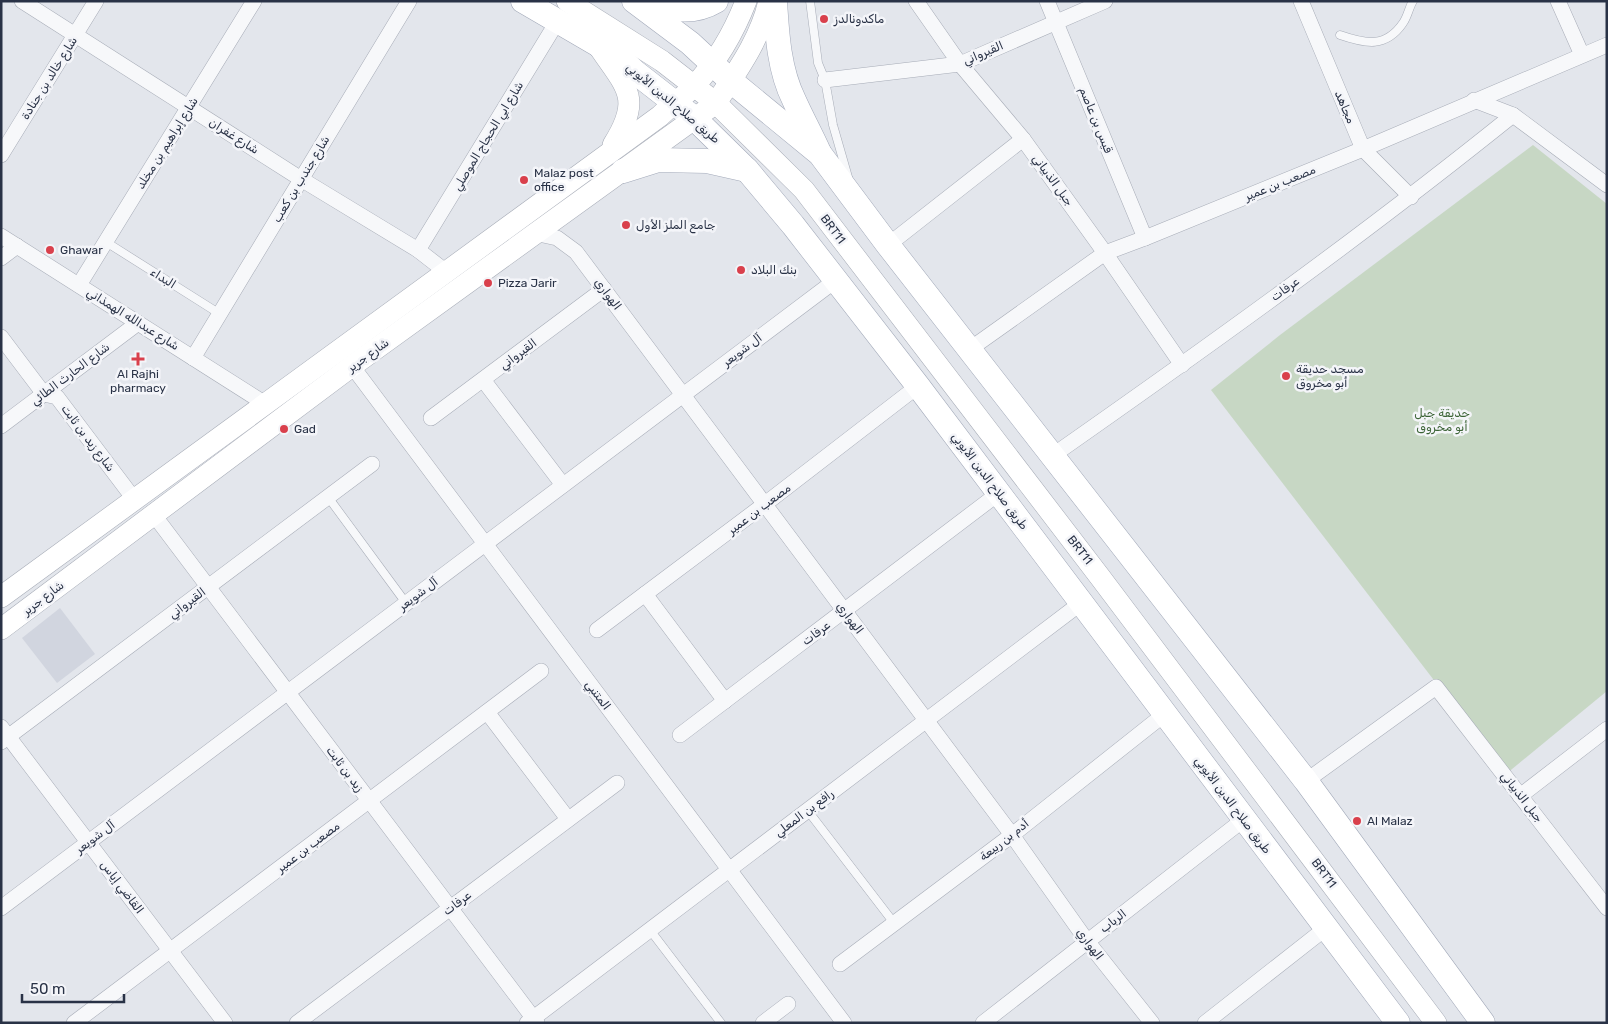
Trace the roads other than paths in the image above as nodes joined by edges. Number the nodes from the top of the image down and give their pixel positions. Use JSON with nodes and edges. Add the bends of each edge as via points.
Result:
{"nodes":[{"id":1,"x":22,"y":1,"type":"edge"},
{"id":2,"x":96,"y":1,"type":"edge"},
{"id":3,"x":254,"y":1,"type":"edge"},
{"id":4,"x":409,"y":1,"type":"edge"},
{"id":5,"x":523,"y":1,"type":"edge"},
{"id":6,"x":636,"y":1,"type":"edge"},
{"id":7,"x":716,"y":1,"type":"edge"},
{"id":8,"x":746,"y":1,"type":"edge"},
{"id":9,"x":769,"y":1,"type":"edge"},
{"id":10,"x":775,"y":1,"type":"edge"},
{"id":11,"x":810,"y":1,"type":"edge"},
{"id":12,"x":916,"y":1,"type":"edge"},
{"id":13,"x":1047,"y":1,"type":"edge"},
{"id":14,"x":1105,"y":1,"type":"edge"},
{"id":15,"x":1301,"y":1,"type":"edge"},
{"id":16,"x":1413,"y":1,"type":"edge"},
{"id":17,"x":1558,"y":1,"type":"edge"},
{"id":18,"x":562,"y":12,"type":"edge"},
{"id":19,"x":1056,"y":22,"type":"junction"},
{"id":20,"x":76,"y":35,"type":"junction"},
{"id":21,"x":1340,"y":35,"type":"dead end"},
{"id":22,"x":597,"y":44,"type":"junction"},
{"id":23,"x":1607,"y":45,"type":"edge"},
{"id":24,"x":1582,"y":55,"type":"junction"},
{"id":25,"x":713,"y":63,"type":"junction"},
{"id":26,"x":960,"y":64,"type":"junction"},
{"id":27,"x":730,"y":80,"type":"junction"},
{"id":28,"x":825,"y":80,"type":"junction"},
{"id":29,"x":705,"y":95,"type":"junction"},
{"id":30,"x":1474,"y":100,"type":"junction"},
{"id":31,"x":675,"y":102,"type":"junction"},
{"id":32,"x":189,"y":107,"type":"junction"},
{"id":33,"x":1513,"y":115,"type":"junction"},
{"id":34,"x":694,"y":118,"type":"junction"},
{"id":35,"x":1023,"y":140,"type":"junction"},
{"id":36,"x":1363,"y":149,"type":"junction"},
{"id":37,"x":609,"y":151,"type":"junction"},
{"id":38,"x":820,"y":154,"type":"junction"},
{"id":39,"x":1,"y":155,"type":"edge"},
{"id":40,"x":747,"y":170,"type":"junction"},
{"id":41,"x":623,"y":171,"type":"junction"},
{"id":42,"x":301,"y":179,"type":"junction"},
{"id":43,"x":1607,"y":185,"type":"edge"},
{"id":44,"x":1411,"y":197,"type":"junction"},
{"id":45,"x":855,"y":199,"type":"junction"},
{"id":46,"x":534,"y":233,"type":"junction"},
{"id":47,"x":1,"y":236,"type":"edge"},
{"id":48,"x":1145,"y":238,"type":"junction"},
{"id":49,"x":106,"y":242,"type":"junction"},
{"id":50,"x":888,"y":245,"type":"junction"},
{"id":51,"x":17,"y":246,"type":"junction"},
{"id":52,"x":418,"y":250,"type":"junction"},
{"id":53,"x":1105,"y":252,"type":"junction"},
{"id":54,"x":1,"y":258,"type":"edge"},
{"id":55,"x":445,"y":271,"type":"junction"},
{"id":56,"x":836,"y":280,"type":"junction"},
{"id":57,"x":79,"y":285,"type":"junction"},
{"id":58,"x":604,"y":289,"type":"junction"},
{"id":59,"x":220,"y":314,"type":"junction"},
{"id":60,"x":138,"y":323,"type":"junction"},
{"id":61,"x":1,"y":337,"type":"edge"},
{"id":62,"x":970,"y":349,"type":"junction"},
{"id":63,"x":193,"y":358,"type":"junction"},
{"id":64,"x":1182,"y":365,"type":"junction"},
{"id":65,"x":352,"y":366,"type":"junction"},
{"id":66,"x":484,"y":381,"type":"junction"},
{"id":67,"x":918,"y":386,"type":"junction"},
{"id":68,"x":44,"y":394,"type":"junction"},
{"id":69,"x":683,"y":395,"type":"junction"},
{"id":70,"x":264,"y":403,"type":"junction"},
{"id":71,"x":431,"y":418,"type":"dead end"},
{"id":72,"x":1,"y":426,"type":"edge"},
{"id":73,"x":1052,"y":456,"type":"junction"},
{"id":74,"x":372,"y":464,"type":"dead end"},
{"id":75,"x":563,"y":485,"type":"junction"},
{"id":76,"x":999,"y":493,"type":"junction"},
{"id":77,"x":328,"y":497,"type":"junction"},
{"id":78,"x":134,"y":499,"type":"junction"},
{"id":79,"x":765,"y":504,"type":"junction"},
{"id":80,"x":154,"y":515,"type":"junction"},
{"id":81,"x":485,"y":544,"type":"junction"},
{"id":82,"x":208,"y":587,"type":"junction"},
{"id":83,"x":645,"y":594,"type":"junction"},
{"id":84,"x":1,"y":597,"type":"edge"},
{"id":85,"x":406,"y":603,"type":"junction"},
{"id":86,"x":1081,"y":603,"type":"junction"},
{"id":87,"x":845,"y":611,"type":"junction"},
{"id":88,"x":1,"y":629,"type":"edge"},
{"id":89,"x":597,"y":630,"type":"dead end"},
{"id":90,"x":542,"y":671,"type":"dead end"},
{"id":91,"x":288,"y":692,"type":"junction"},
{"id":92,"x":725,"y":701,"type":"junction"},
{"id":93,"x":487,"y":712,"type":"junction"},
{"id":94,"x":1166,"y":713,"type":"junction"},
{"id":95,"x":927,"y":721,"type":"junction"},
{"id":96,"x":1607,"y":729,"type":"edge"},
{"id":97,"x":4,"y":735,"type":"edge"},
{"id":98,"x":680,"y":735,"type":"dead end"},
{"id":99,"x":1306,"y":780,"type":"junction"},
{"id":100,"x":617,"y":783,"type":"dead end"},
{"id":101,"x":1520,"y":796,"type":"junction"},
{"id":102,"x":369,"y":801,"type":"junction"},
{"id":103,"x":808,"y":811,"type":"junction"},
{"id":104,"x":568,"y":819,"type":"junction"},
{"id":105,"x":1243,"y":820,"type":"junction"},
{"id":106,"x":1012,"y":835,"type":"junction"},
{"id":107,"x":88,"y":842,"type":"junction"},
{"id":108,"x":729,"y":870,"type":"junction"},
{"id":109,"x":1,"y":908,"type":"edge"},
{"id":110,"x":450,"y":908,"type":"junction"},
{"id":111,"x":1607,"y":908,"type":"edge"},
{"id":112,"x":894,"y":924,"type":"junction"},
{"id":113,"x":1326,"y":928,"type":"junction"},
{"id":114,"x":650,"y":930,"type":"junction"},
{"id":115,"x":1087,"y":941,"type":"junction"},
{"id":116,"x":170,"y":951,"type":"junction"},
{"id":117,"x":840,"y":964,"type":"dead end"},
{"id":118,"x":788,"y":1004,"type":"dead end"},
{"id":119,"x":532,"y":1021,"type":"edge"},
{"id":120,"x":74,"y":1023,"type":"edge"},
{"id":121,"x":225,"y":1023,"type":"edge"},
{"id":122,"x":297,"y":1023,"type":"edge"},
{"id":123,"x":721,"y":1023,"type":"edge"},
{"id":124,"x":763,"y":1023,"type":"edge"},
{"id":125,"x":844,"y":1023,"type":"edge"},
{"id":126,"x":983,"y":1023,"type":"edge"},
{"id":127,"x":1152,"y":1023,"type":"edge"},
{"id":128,"x":1205,"y":1023,"type":"edge"},
{"id":129,"x":1398,"y":1023,"type":"edge"},
{"id":130,"x":1436,"y":1023,"type":"edge"},
{"id":131,"x":1483,"y":1023,"type":"edge"}],
"edges":[{"from":1,"to":20,"type":"street","name":"شارع غفران"},
{"from":2,"to":20,"type":"street","name":"شارع خالد بن جنادة"},
{"from":3,"to":32,"type":"street","name":"شارع إبراهيم بن مخلد"},
{"from":4,"to":42,"type":"street","name":"شارع جندب بن كعب"},
{"from":5,"to":18,"type":"main road","name":"طريق صلاح الدين الأيوبي"},
{"from":6,"to":7,"type":"main road","via":[[682,11],[702,8]]},
{"from":6,"to":25,"type":"main road"},
{"from":8,"to":25,"type":"main road","via":[[737,26]]},
{"from":9,"to":27,"type":"main road","name":"شارع جرير","via":[[745,60]]},
{"from":10,"to":38,"type":"main road","via":[[776,34],[786,78],[793,100]]},
{"from":11,"to":28,"type":"lane","via":[[818,63]]},
{"from":12,"to":26,"type":"street","name":"جبل الذبياني"},
{"from":13,"to":19,"type":"street","name":"قيس بن عاصم"},
{"from":14,"to":19,"type":"street","name":"القيرواني"},
{"from":15,"to":36,"type":"street","name":"مجاهد"},
{"from":16,"to":21,"type":"lane","via":[[1404,22],[1392,36],[1374,43]]},
{"from":17,"to":24,"type":"street"},
{"from":18,"to":22,"type":"main road","name":"طريق صلاح الدين الأيوبي"},
{"from":18,"to":29,"type":"main road","name":"BRT11","via":[[594,18],[662,61]]},
{"from":18,"to":52,"type":"street","name":"شارع ابي الحجاج الموصلي"},
{"from":19,"to":26,"type":"street","name":"القيرواني"},
{"from":19,"to":48,"type":"street","name":"قيس بن عاصم"},
{"from":20,"to":32,"type":"street","name":"شارع غفران"},
{"from":20,"to":39,"type":"street","name":"شارع خالد بن جنادة"},
{"from":22,"to":31,"type":"main road","name":"طريق صلاح الدين الأيوبي"},
{"from":22,"to":37,"type":"main road","via":[[629,98],[628,117]]},
{"from":23,"to":24,"type":"street","name":"مصعب بن عمير"},
{"from":24,"to":30,"type":"street","name":"مصعب بن عمير"},
{"from":25,"to":27,"type":"main road"},
{"from":25,"to":29,"type":"main road"},
{"from":26,"to":28,"type":"street","name":"القيرواني"},
{"from":26,"to":35,"type":"street","name":"جبل الذبياني"},
{"from":27,"to":29,"type":"main road","name":"شارع جرير"},
{"from":27,"to":38,"type":"main road"},
{"from":28,"to":45,"type":"lane","via":[[833,125]]},
{"from":29,"to":31,"type":"main road","name":"شارع جرير"},
{"from":29,"to":34,"type":"main road","name":"شارع جرير"},
{"from":29,"to":130,"type":"main road","name":"BRT11","via":[[804,190]]},
{"from":30,"to":33,"type":"street"},
{"from":30,"to":36,"type":"street","name":"مصعب بن عمير"},
{"from":31,"to":34,"type":"main road","name":"طريق صلاح الدين الأيوبي"},
{"from":31,"to":37,"type":"main road","name":"شارع جرير"},
{"from":32,"to":42,"type":"street","name":"شارع غفران"},
{"from":32,"to":49,"type":"street","name":"شارع إبراهيم بن مخلد"},
{"from":33,"to":43,"type":"street"},
{"from":33,"to":44,"type":"street","name":"عرفات"},
{"from":34,"to":40,"type":"main road","name":"طريق صلاح الدين الأيوبي"},
{"from":34,"to":41,"type":"main road","name":"شارع جرير"},
{"from":35,"to":50,"type":"street"},
{"from":35,"to":53,"type":"street","name":"جبل الذبياني"},
{"from":36,"to":44,"type":"street","name":"مجاهد"},
{"from":36,"to":48,"type":"street","name":"مصعب بن عمير"},
{"from":37,"to":55,"type":"main road","name":"شارع جرير"},
{"from":38,"to":45,"type":"main road"},
{"from":40,"to":41,"type":"main road","via":[[707,161],[658,160]]},
{"from":40,"to":56,"type":"main road","name":"طريق صلاح الدين الأيوبي"},
{"from":41,"to":46,"type":"main road","name":"شارع جرير"},
{"from":42,"to":52,"type":"street","name":"شارع غفران"},
{"from":42,"to":59,"type":"street","name":"شارع جندب بن كعب"},
{"from":44,"to":64,"type":"street","name":"عرفات"},
{"from":45,"to":50,"type":"main road"},
{"from":46,"to":58,"type":"street","name":"الهواري","via":[[557,238],[570,246]]},
{"from":46,"to":65,"type":"main road","name":"شارع جرير"},
{"from":47,"to":51,"type":"street","name":"شارع عبدالله الهمذاني"},
{"from":48,"to":53,"type":"street","name":"مصعب بن عمير"},
{"from":49,"to":57,"type":"street","name":"شارع إبراهيم بن مخلد"},
{"from":49,"to":59,"type":"lane","name":"البداء"},
{"from":50,"to":62,"type":"main road"},
{"from":51,"to":54,"type":"street"},
{"from":51,"to":57,"type":"street","name":"شارع عبدالله الهمذاني"},
{"from":52,"to":55,"type":"street","name":"شارع غفران"},
{"from":53,"to":62,"type":"street","name":"مصعب بن عمير"},
{"from":53,"to":64,"type":"street","name":"جبل الذبياني"},
{"from":55,"to":70,"type":"main road","name":"شارع جرير"},
{"from":56,"to":67,"type":"main road","name":"طريق صلاح الدين الأيوبي"},
{"from":56,"to":69,"type":"street","name":"آل شويعر"},
{"from":57,"to":60,"type":"street","name":"شارع عبدالله الهمذاني"},
{"from":58,"to":66,"type":"street","name":"القيرواني"},
{"from":58,"to":69,"type":"street","name":"الهواري"},
{"from":59,"to":63,"type":"street","name":"شارع جندب بن كعب"},
{"from":60,"to":63,"type":"street","name":"شارع عبدالله الهمذاني"},
{"from":60,"to":68,"type":"street","name":"شارع الحارث الطائي"},
{"from":61,"to":68,"type":"street","name":"شارع زيد بن ثابت"},
{"from":62,"to":73,"type":"main road"},
{"from":63,"to":70,"type":"street","name":"شارع عبدالله الهمذاني"},
{"from":64,"to":73,"type":"street","name":"عرفات"},
{"from":65,"to":80,"type":"main road","name":"شارع جرير"},
{"from":65,"to":81,"type":"street","name":"المتنبي"},
{"from":66,"to":71,"type":"street","name":"القيرواني"},
{"from":66,"to":75,"type":"street"},
{"from":67,"to":76,"type":"main road","name":"طريق صلاح الدين الأيوبي"},
{"from":67,"to":79,"type":"street","name":"مصعب بن عمير"},
{"from":68,"to":72,"type":"street","name":"شارع الحارث الطائي"},
{"from":68,"to":78,"type":"street","name":"شارع زيد بن ثابت","via":[[57,396]]},
{"from":69,"to":75,"type":"street","name":"آل شويعر"},
{"from":69,"to":79,"type":"street","name":"الهواري"},
{"from":70,"to":78,"type":"main road","name":"شارع جرير"},
{"from":73,"to":99,"type":"main road"},
{"from":74,"to":77,"type":"street","name":"القيرواني"},
{"from":75,"to":81,"type":"street","name":"آل شويعر"},
{"from":76,"to":86,"type":"main road","name":"طريق صلاح الدين الأيوبي"},
{"from":76,"to":87,"type":"street","name":"عرفات"},
{"from":77,"to":82,"type":"street","name":"القيرواني"},
{"from":77,"to":85,"type":"lane"},
{"from":78,"to":84,"type":"main road","name":"شارع جرير"},
{"from":79,"to":83,"type":"street","name":"مصعب بن عمير"},
{"from":79,"to":87,"type":"street","name":"الهواري"},
{"from":80,"to":82,"type":"street","name":"زيد بن ثابت"},
{"from":80,"to":88,"type":"main road","name":"شارع جرير"},
{"from":81,"to":85,"type":"street","name":"آل شويعر"},
{"from":81,"to":108,"type":"street","name":"المتنبي"},
{"from":82,"to":91,"type":"street","name":"زيد بن ثابت"},
{"from":82,"to":97,"type":"street","name":"القيرواني"},
{"from":83,"to":89,"type":"street","name":"مصعب بن عمير"},
{"from":83,"to":92,"type":"street"},
{"from":85,"to":91,"type":"street","name":"آل شويعر"},
{"from":86,"to":94,"type":"main road","name":"طريق صلاح الدين الأيوبي"},
{"from":86,"to":95,"type":"street","name":"رافع بن المعلي"},
{"from":87,"to":92,"type":"street","name":"عرفات"},
{"from":87,"to":95,"type":"street","name":"الهواري"},
{"from":90,"to":93,"type":"street","name":"مصعب بن عمير"},
{"from":91,"to":102,"type":"street","name":"زيد بن ثابت"},
{"from":91,"to":107,"type":"street","name":"آل شويعر"},
{"from":92,"to":98,"type":"street","name":"عرفات"},
{"from":93,"to":102,"type":"street","name":"مصعب بن عمير"},
{"from":93,"to":104,"type":"street"},
{"from":94,"to":105,"type":"main road","name":"طريق صلاح الدين الأيوبي"},
{"from":94,"to":106,"type":"street","name":"أدم بن ربيعة"},
{"from":95,"to":103,"type":"street","name":"رافع بن المعلي"},
{"from":95,"to":106,"type":"street","name":"الهواري"},
{"from":96,"to":101,"type":"street"},
{"from":97,"to":107,"type":"street","name":"القاضي إياس"},
{"from":99,"to":101,"type":"street","name":"جبل الذبياني","via":[[1436,688]]},
{"from":99,"to":131,"type":"main road"},
{"from":100,"to":104,"type":"street","name":"عرفات"},
{"from":101,"to":111,"type":"street","name":"جبل الذبياني"},
{"from":102,"to":110,"type":"street","name":"زيد بن ثابت"},
{"from":102,"to":116,"type":"street","name":"مصعب بن عمير"},
{"from":103,"to":108,"type":"street","name":"رافع بن المعلي"},
{"from":103,"to":112,"type":"lane"},
{"from":104,"to":110,"type":"street","name":"عرفات"},
{"from":105,"to":113,"type":"main road","name":"طريق صلاح الدين الأيوبي"},
{"from":105,"to":115,"type":"street","name":"الرباب"},
{"from":106,"to":112,"type":"street","name":"أدم بن ربيعة"},
{"from":106,"to":115,"type":"street","name":"الهواري"},
{"from":107,"to":109,"type":"street","name":"آل شويعر"},
{"from":107,"to":116,"type":"street","name":"القاضي إياس"},
{"from":108,"to":114,"type":"street","name":"رافع بن المعلي"},
{"from":108,"to":125,"type":"street","name":"المتنبي"},
{"from":110,"to":119,"type":"street","name":"زيد بن ثابت"},
{"from":110,"to":122,"type":"street","name":"عرفات"},
{"from":112,"to":117,"type":"street","name":"أدم بن ربيعة"},
{"from":113,"to":128,"type":"street"},
{"from":113,"to":129,"type":"main road","name":"طريق صلاح الدين الأيوبي"},
{"from":114,"to":119,"type":"street","name":"رافع بن المعلي"},
{"from":114,"to":123,"type":"lane"},
{"from":115,"to":126,"type":"street","name":"الرباب"},
{"from":115,"to":127,"type":"street","name":"الهواري"},
{"from":116,"to":120,"type":"street","name":"مصعب بن عمير"},
{"from":116,"to":121,"type":"street","name":"القاضي إياس"},
{"from":118,"to":124,"type":"street"}]}
